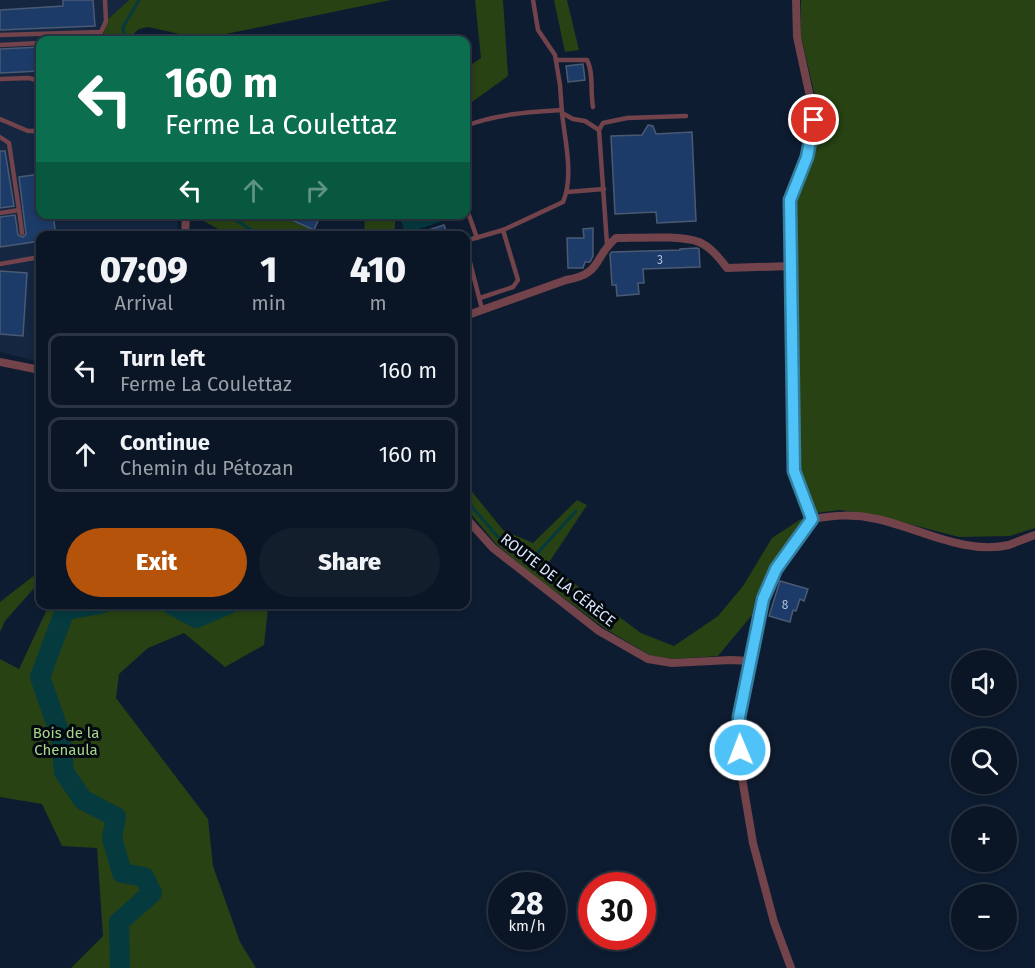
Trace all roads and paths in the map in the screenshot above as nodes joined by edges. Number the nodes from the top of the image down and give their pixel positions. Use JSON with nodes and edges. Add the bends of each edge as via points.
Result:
{"nodes":[{"id":1,"x":105,"y":0,"type":"edge"},
{"id":2,"x":533,"y":0,"type":"edge"},
{"id":3,"x":796,"y":0,"type":"edge"},
{"id":4,"x":0,"y":36,"type":"edge"},
{"id":5,"x":36,"y":44,"type":"edge"},
{"id":6,"x":0,"y":45,"type":"edge"},
{"id":7,"x":556,"y":60,"type":"junction"},
{"id":8,"x":0,"y":79,"type":"edge"},
{"id":9,"x":36,"y":80,"type":"edge"},
{"id":10,"x":593,"y":107,"type":"dead end"},
{"id":11,"x":562,"y":111,"type":"junction"},
{"id":12,"x":686,"y":116,"type":"dead end"},
{"id":13,"x":0,"y":119,"type":"edge"},
{"id":14,"x":470,"y":124,"type":"edge"},
{"id":15,"x":599,"y":130,"type":"junction"},
{"id":16,"x":36,"y":131,"type":"edge"},
{"id":17,"x":0,"y":136,"type":"edge"},
{"id":18,"x":604,"y":189,"type":"junction"},
{"id":19,"x":567,"y":192,"type":"junction"},
{"id":20,"x":19,"y":210,"type":"junction"},
{"id":21,"x":0,"y":213,"type":"edge"},
{"id":22,"x":470,"y":218,"type":"edge"},
{"id":23,"x":503,"y":231,"type":"junction"},
{"id":24,"x":22,"y":232,"type":"dead end"},
{"id":25,"x":477,"y":238,"type":"junction"},
{"id":26,"x":470,"y":240,"type":"edge"},
{"id":27,"x":607,"y":246,"type":"junction"},
{"id":28,"x":36,"y":258,"type":"edge"},
{"id":29,"x":470,"y":261,"type":"edge"},
{"id":30,"x":0,"y":264,"type":"edge"},
{"id":31,"x":791,"y":266,"type":"junction"},
{"id":32,"x":480,"y":298,"type":"junction"},
{"id":33,"x":482,"y":309,"type":"junction"},
{"id":34,"x":470,"y":314,"type":"edge"},
{"id":35,"x":0,"y":362,"type":"edge"},
{"id":36,"x":36,"y":369,"type":"edge"},
{"id":37,"x":812,"y":519,"type":"junction"},
{"id":38,"x":470,"y":523,"type":"edge"},
{"id":39,"x":1035,"y":535,"type":"edge"},
{"id":40,"x":750,"y":661,"type":"junction"},
{"id":41,"x":791,"y":968,"type":"edge"}],
"edges":[{"from":1,"to":4,"type":"lane","via":[[106,21],[101,32]]},
{"from":2,"to":7,"type":"lane","via":[[538,30]]},
{"from":3,"to":31,"type":"street","via":[[796,37],[814,120],[807,157],[790,200]]},
{"from":5,"to":6,"type":"lane"},
{"from":7,"to":10,"type":"lane","via":[[587,60]]},
{"from":7,"to":11,"type":"lane"},
{"from":8,"to":9,"type":"lane"},
{"from":11,"to":14,"type":"lane","via":[[510,113]]},
{"from":11,"to":15,"type":"lane"},
{"from":11,"to":19,"type":"lane"},
{"from":12,"to":15,"type":"lane","via":[[627,118],[603,123]]},
{"from":13,"to":16,"type":"lane"},
{"from":15,"to":18,"type":"lane"},
{"from":17,"to":20,"type":"lane","via":[[9,143]]},
{"from":18,"to":19,"type":"lane"},
{"from":18,"to":27,"type":"lane"},
{"from":19,"to":23,"type":"lane","via":[[563,202]]},
{"from":20,"to":21,"type":"lane"},
{"from":20,"to":24,"type":"lane"},
{"from":22,"to":25,"type":"lane"},
{"from":23,"to":25,"type":"lane"},
{"from":23,"to":32,"type":"lane","via":[[518,280],[513,286]]},
{"from":25,"to":26,"type":"lane"},
{"from":27,"to":31,"type":"street","via":[[616,238],[675,239],[699,242],[728,268]]},
{"from":27,"to":33,"type":"street","via":[[596,266],[582,278]]},
{"from":28,"to":30,"type":"lane"},
{"from":29,"to":32,"type":"lane"},
{"from":31,"to":37,"type":"street","via":[[794,471]]},
{"from":32,"to":33,"type":"lane"},
{"from":33,"to":34,"type":"street"},
{"from":35,"to":36,"type":"street"},
{"from":37,"to":39,"type":"street","via":[[840,514],[876,519],[978,546],[1008,545]]},
{"from":37,"to":40,"type":"street","via":[[776,569],[763,599]]},
{"from":38,"to":40,"type":"street","name":"ROUTE DE LA CÉRÈCE","via":[[493,548],[599,631],[648,659],[672,663]]},
{"from":40,"to":41,"type":"street","via":[[739,717],[745,804],[774,922]]}]}
